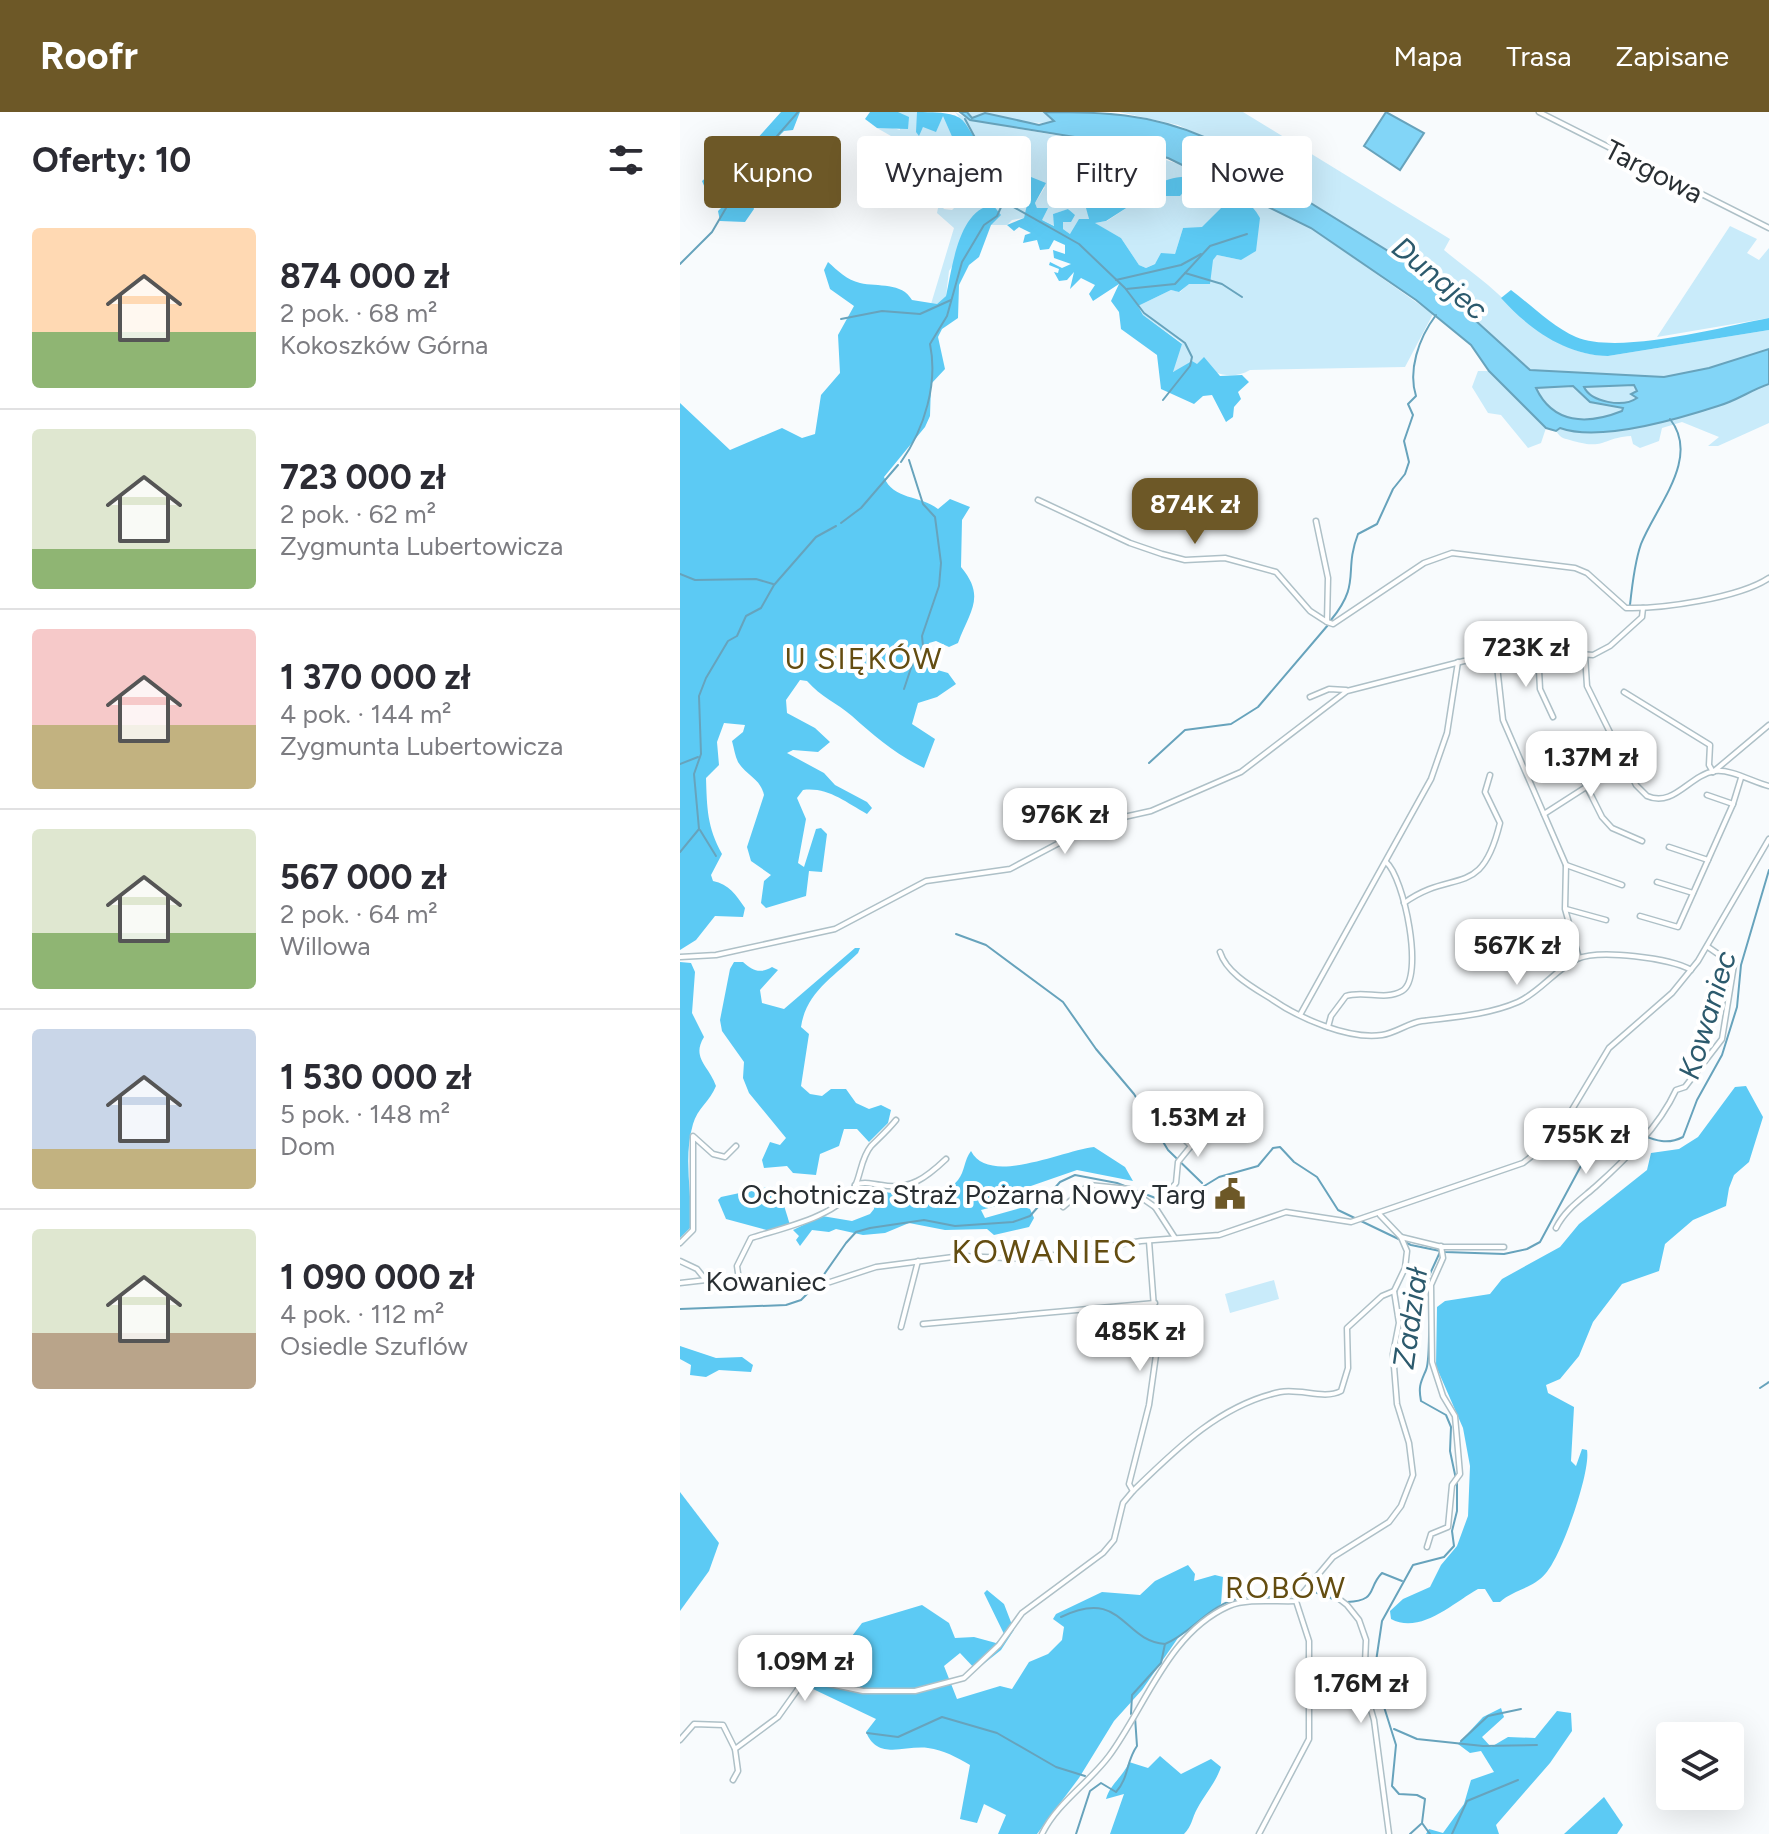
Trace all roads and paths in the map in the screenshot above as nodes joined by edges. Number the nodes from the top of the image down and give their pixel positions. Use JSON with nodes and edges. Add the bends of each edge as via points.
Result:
{"nodes":[{"id":1,"x":1539,"y":112,"type":"edge"},
{"id":2,"x":1769,"y":228,"type":"edge"},
{"id":3,"x":1038,"y":500,"type":"dead end"},
{"id":4,"x":1316,"y":521,"type":"dead end"},
{"id":5,"x":1769,"y":578,"type":"edge"},
{"id":6,"x":1643,"y":608,"type":"junction"},
{"id":7,"x":1327,"y":622,"type":"junction"},
{"id":8,"x":1538,"y":651,"type":"junction"},
{"id":9,"x":1585,"y":655,"type":"junction"},
{"id":10,"x":1496,"y":657,"type":"junction"},
{"id":11,"x":1458,"y":662,"type":"junction"},
{"id":12,"x":1347,"y":691,"type":"junction"},
{"id":13,"x":1624,"y":692,"type":"dead end"},
{"id":14,"x":1310,"y":697,"type":"dead end"},
{"id":15,"x":1553,"y":717,"type":"dead end"},
{"id":16,"x":1769,"y":725,"type":"edge"},
{"id":17,"x":1563,"y":739,"type":"dead end"},
{"id":18,"x":1625,"y":762,"type":"junction"},
{"id":19,"x":1713,"y":772,"type":"junction"},
{"id":20,"x":1490,"y":775,"type":"dead end"},
{"id":21,"x":1741,"y":778,"type":"junction"},
{"id":22,"x":1586,"y":785,"type":"junction"},
{"id":23,"x":1769,"y":786,"type":"edge"},
{"id":24,"x":1707,"y":795,"type":"dead end"},
{"id":25,"x":1733,"y":804,"type":"junction"},
{"id":26,"x":1544,"y":814,"type":"junction"},
{"id":27,"x":1769,"y":839,"type":"edge"},
{"id":28,"x":1642,"y":841,"type":"dead end"},
{"id":29,"x":1669,"y":847,"type":"dead end"},
{"id":30,"x":1708,"y":860,"type":"junction"},
{"id":31,"x":1386,"y":862,"type":"junction"},
{"id":32,"x":1566,"y":865,"type":"junction"},
{"id":33,"x":1657,"y":882,"type":"dead end"},
{"id":34,"x":1622,"y":885,"type":"dead end"},
{"id":35,"x":1693,"y":893,"type":"junction"},
{"id":36,"x":1404,"y":903,"type":"junction"},
{"id":37,"x":1565,"y":909,"type":"junction"},
{"id":38,"x":1640,"y":916,"type":"dead end"},
{"id":39,"x":1606,"y":920,"type":"dead end"},
{"id":40,"x":1708,"y":947,"type":"junction"},
{"id":41,"x":1220,"y":952,"type":"dead end"},
{"id":42,"x":680,"y":957,"type":"edge"},
{"id":43,"x":1579,"y":958,"type":"junction"},
{"id":44,"x":1691,"y":970,"type":"junction"},
{"id":45,"x":1300,"y":1015,"type":"junction"},
{"id":46,"x":1328,"y":1027,"type":"junction"},
{"id":47,"x":896,"y":1120,"type":"dead end"},
{"id":48,"x":1173,"y":1128,"type":"dead end"},
{"id":49,"x":736,"y":1146,"type":"dead end"},
{"id":50,"x":946,"y":1159,"type":"dead end"},
{"id":51,"x":855,"y":1185,"type":"junction"},
{"id":52,"x":1156,"y":1205,"type":"junction"},
{"id":53,"x":1063,"y":1207,"type":"dead end"},
{"id":54,"x":1380,"y":1215,"type":"junction"},
{"id":55,"x":1556,"y":1228,"type":"dead end"},
{"id":56,"x":1175,"y":1238,"type":"junction"},
{"id":57,"x":1402,"y":1238,"type":"junction"},
{"id":58,"x":1149,"y":1241,"type":"junction"},
{"id":59,"x":680,"y":1243,"type":"edge"},
{"id":60,"x":1441,"y":1246,"type":"junction"},
{"id":61,"x":1504,"y":1247,"type":"dead end"},
{"id":62,"x":680,"y":1261,"type":"edge"},
{"id":63,"x":918,"y":1261,"type":"junction"},
{"id":64,"x":691,"y":1267,"type":"junction"},
{"id":65,"x":705,"y":1279,"type":"junction"},
{"id":66,"x":696,"y":1280,"type":"junction"},
{"id":67,"x":739,"y":1280,"type":"junction"},
{"id":68,"x":680,"y":1283,"type":"edge"},
{"id":69,"x":1394,"y":1291,"type":"junction"},
{"id":70,"x":1155,"y":1303,"type":"junction"},
{"id":71,"x":923,"y":1324,"type":"dead end"},
{"id":72,"x":901,"y":1327,"type":"dead end"},
{"id":73,"x":1133,"y":1491,"type":"junction"},
{"id":74,"x":1427,"y":1547,"type":"dead end"},
{"id":75,"x":1316,"y":1581,"type":"junction"},
{"id":76,"x":1296,"y":1601,"type":"junction"},
{"id":77,"x":680,"y":1740,"type":"edge"},
{"id":78,"x":735,"y":1749,"type":"junction"},
{"id":79,"x":733,"y":1780,"type":"dead end"},
{"id":80,"x":1042,"y":1834,"type":"edge"},
{"id":81,"x":1259,"y":1834,"type":"edge"},
{"id":82,"x":1389,"y":1834,"type":"edge"}],
"edges":[{"from":1,"to":2,"type":"street","name":"Targowa"},
{"from":3,"to":7,"type":"street","via":[[1153,551],[1185,560],[1225,558],[1276,572],[1310,611]]},
{"from":4,"to":7,"type":"street","via":[[1328,578]]},
{"from":5,"to":6,"type":"street","via":[[1750,589]]},
{"from":6,"to":7,"type":"street","via":[[1620,606],[1592,577],[1575,568],[1458,553],[1424,563],[1339,623]]},
{"from":6,"to":9,"type":"street","via":[[1642,617],[1610,646]]},
{"from":8,"to":9,"type":"street"},
{"from":8,"to":10,"type":"street"},
{"from":8,"to":15,"type":"street","via":[[1540,689]]},
{"from":9,"to":18,"type":"street","via":[[1587,686]]},
{"from":10,"to":11,"type":"street"},
{"from":10,"to":26,"type":"street","via":[[1503,720]]},
{"from":11,"to":12,"type":"street"},
{"from":11,"to":31,"type":"street","via":[[1441,754]]},
{"from":12,"to":14,"type":"street","via":[[1329,689]]},
{"from":12,"to":42,"type":"street","via":[[1241,772],[1151,811],[1097,823],[1010,869],[926,881],[835,929],[716,955]]},
{"from":13,"to":19,"type":"street","via":[[1710,745]]},
{"from":16,"to":19,"type":"street"},
{"from":17,"to":22,"type":"street"},
{"from":18,"to":19,"type":"street","via":[[1638,788],[1655,799],[1672,796]]},
{"from":18,"to":22,"type":"street"},
{"from":19,"to":21,"type":"street"},
{"from":20,"to":36,"type":"street","via":[[1485,792],[1500,823],[1483,869],[1473,877],[1423,889]]},
{"from":21,"to":23,"type":"street"},
{"from":21,"to":25,"type":"street"},
{"from":22,"to":26,"type":"street"},
{"from":22,"to":28,"type":"street","via":[[1606,823]]},
{"from":24,"to":25,"type":"street"},
{"from":25,"to":30,"type":"street"},
{"from":26,"to":32,"type":"street"},
{"from":27,"to":40,"type":"street","name":"Kowaniec"},
{"from":29,"to":30,"type":"street"},
{"from":30,"to":35,"type":"street"},
{"from":31,"to":36,"type":"street","via":[[1394,870]]},
{"from":31,"to":45,"type":"street"},
{"from":32,"to":34,"type":"street"},
{"from":32,"to":37,"type":"street"},
{"from":33,"to":35,"type":"street"},
{"from":35,"to":38,"type":"street","via":[[1678,927]]},
{"from":36,"to":46,"type":"street","via":[[1412,943],[1409,985],[1390,995],[1349,995]]},
{"from":37,"to":39,"type":"street"},
{"from":37,"to":43,"type":"street"},
{"from":40,"to":44,"type":"street","name":"Kowaniec"},
{"from":40,"to":55,"type":"street","via":[[1734,965],[1722,1039],[1685,1087],[1676,1090],[1649,1131],[1570,1207]]},
{"from":41,"to":45,"type":"street","via":[[1234,973]]},
{"from":43,"to":44,"type":"street","via":[[1608,954]]},
{"from":43,"to":46,"type":"street","via":[[1527,998],[1496,1009],[1415,1022],[1383,1035]]},
{"from":44,"to":54,"type":"street","name":"Kowaniec","via":[[1609,1048],[1541,1152]]},
{"from":45,"to":46,"type":"street"},
{"from":47,"to":51,"type":"street","via":[[868,1151]]},
{"from":48,"to":52,"type":"street","via":[[1191,1146],[1179,1159],[1176,1183]]},
{"from":49,"to":59,"type":"street","via":[[718,1157],[693,1136],[690,1186],[695,1220]]},
{"from":50,"to":51,"type":"street","via":[[915,1183]]},
{"from":51,"to":67,"type":"street","via":[[819,1214],[751,1238],[737,1266]]},
{"from":52,"to":53,"type":"street","via":[[1129,1189],[1089,1185]]},
{"from":52,"to":56,"type":"street"},
{"from":54,"to":56,"type":"street","name":"Kowaniec","via":[[1351,1222],[1286,1212],[1219,1235]]},
{"from":54,"to":57,"type":"street"},
{"from":56,"to":58,"type":"street","name":"Kowaniec"},
{"from":57,"to":60,"type":"street"},
{"from":57,"to":69,"type":"street","via":[[1405,1268]]},
{"from":58,"to":63,"type":"street","name":"Kowaniec","via":[[1030,1259],[972,1255]]},
{"from":58,"to":70,"type":"street"},
{"from":60,"to":61,"type":"street"},
{"from":60,"to":74,"type":"street","via":[[1443,1258],[1431,1285],[1432,1362],[1459,1431],[1455,1444],[1460,1470],[1448,1527],[1431,1534]]},
{"from":62,"to":64,"type":"street"},
{"from":63,"to":67,"type":"street","name":"Kowaniec","via":[[876,1267],[821,1285]]},
{"from":63,"to":72,"type":"street"},
{"from":64,"to":65,"type":"street"},
{"from":64,"to":66,"type":"street"},
{"from":65,"to":66,"type":"street","name":"Kowaniec"},
{"from":65,"to":67,"type":"street","name":"Kowaniec"},
{"from":66,"to":68,"type":"street","name":"Kowaniec"},
{"from":69,"to":73,"type":"street","via":[[1347,1328],[1348,1368],[1341,1391],[1282,1392],[1221,1413]]},
{"from":69,"to":75,"type":"street","via":[[1399,1323],[1393,1354],[1412,1459],[1410,1488],[1383,1529],[1333,1557]]},
{"from":70,"to":71,"type":"street"},
{"from":70,"to":73,"type":"street","via":[[1157,1348],[1129,1484]]},
{"from":73,"to":78,"type":"street","via":[[1123,1503],[1114,1540],[1103,1553],[1022,1613],[999,1645],[964,1678],[915,1691],[806,1684],[778,1717]]},
{"from":75,"to":76,"type":"street"},
{"from":75,"to":82,"type":"street","via":[[1347,1605],[1366,1640],[1364,1686],[1374,1720]]},
{"from":76,"to":80,"type":"street","via":[[1231,1605],[1182,1641],[1108,1757]]},
{"from":76,"to":81,"type":"street","via":[[1309,1641],[1309,1739]]},
{"from":77,"to":78,"type":"street","via":[[694,1724],[723,1725]]},
{"from":78,"to":79,"type":"street","via":[[738,1771]]}]}
